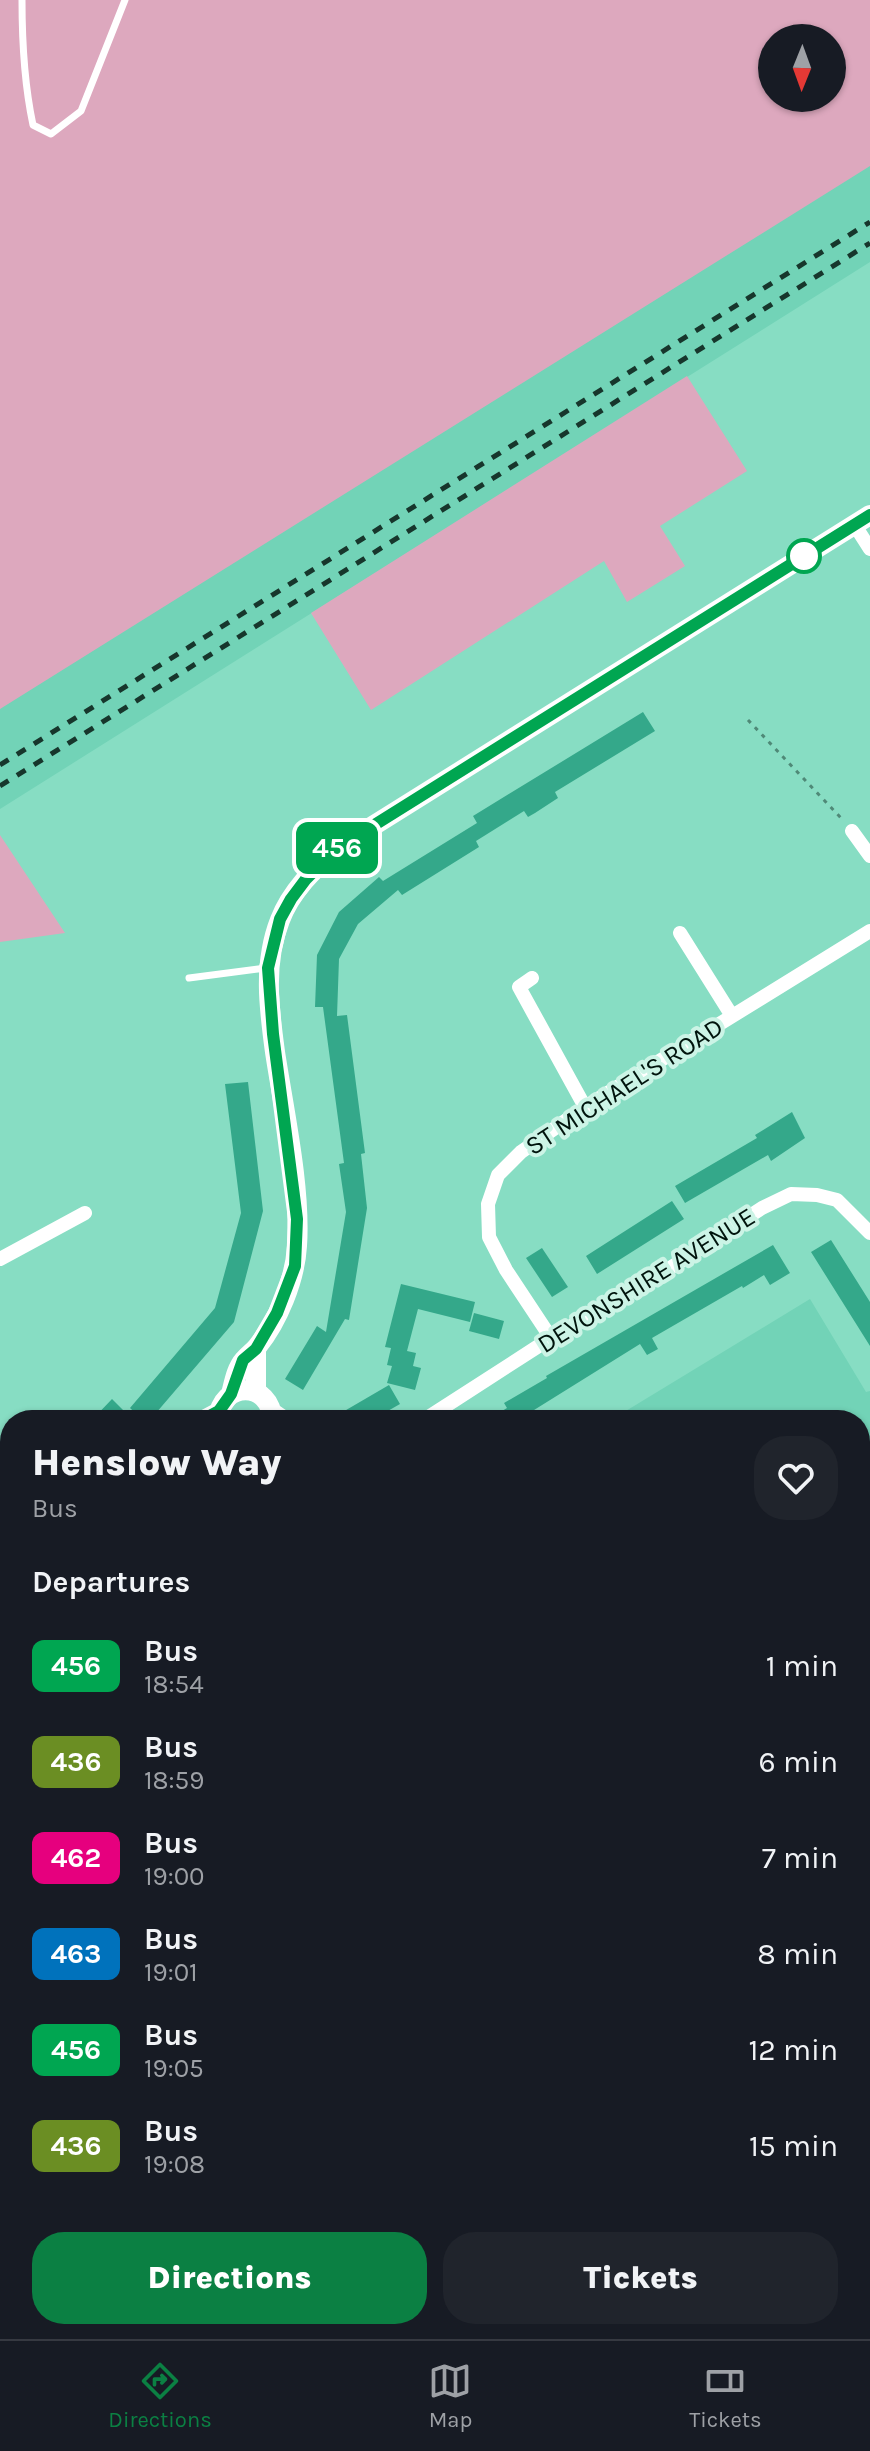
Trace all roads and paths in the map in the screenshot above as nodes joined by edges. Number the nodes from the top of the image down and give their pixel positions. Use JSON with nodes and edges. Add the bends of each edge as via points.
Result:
{"nodes":[{"id":1,"x":22,"y":0,"type":"edge"},
{"id":2,"x":125,"y":0,"type":"edge"},
{"id":3,"x":862,"y":520,"type":"edge"},
{"id":4,"x":870,"y":549,"type":"edge"},
{"id":5,"x":748,"y":720,"type":"dead end"},
{"id":6,"x":852,"y":831,"type":"joint"},
{"id":7,"x":870,"y":856,"type":"edge"},
{"id":8,"x":870,"y":931,"type":"edge"},
{"id":9,"x":680,"y":933,"type":"dead end"},
{"id":10,"x":268,"y":968,"type":"junction"},
{"id":11,"x":189,"y":978,"type":"dead end"},
{"id":12,"x":532,"y":978,"type":"dead end"},
{"id":13,"x":732,"y":1016,"type":"junction"},
{"id":14,"x":585,"y":1107,"type":"junction"},
{"id":15,"x":85,"y":1213,"type":"dead end"},
{"id":16,"x":870,"y":1233,"type":"edge"},
{"id":17,"x":0,"y":1259,"type":"edge"},
{"id":18,"x":551,"y":1338,"type":"junction"},
{"id":19,"x":256,"y":1349,"type":"junction"},
{"id":20,"x":256,"y":1392,"type":"junction"},
{"id":21,"x":231,"y":1394,"type":"junction"},
{"id":22,"x":218,"y":1410,"type":"edge"},
{"id":23,"x":273,"y":1410,"type":"edge"},
{"id":24,"x":439,"y":1410,"type":"edge"}],
"edges":[{"from":1,"to":2,"type":"lane","via":[[28,102],[33,125],[51,134],[81,111]]},
{"from":3,"to":4,"type":"street"},
{"from":3,"to":10,"type":"street","via":[[336,849],[291,899],[280,919]]},
{"from":5,"to":6,"type":"path"},
{"from":6,"to":7,"type":"street"},
{"from":8,"to":13,"type":"street","name":"ST MICHAEL'S ROAD"},
{"from":9,"to":13,"type":"street"},
{"from":10,"to":11,"type":"lane"},
{"from":10,"to":19,"type":"street","via":[[298,1246],[288,1288]]},
{"from":12,"to":14,"type":"street","via":[[519,987]]},
{"from":13,"to":14,"type":"street","name":"ST MICHAEL'S ROAD"},
{"from":14,"to":18,"type":"street","name":"ST MICHAEL'S ROAD","via":[[512,1159],[498,1175],[488,1204],[491,1244]]},
{"from":15,"to":17,"type":"street"},
{"from":16,"to":18,"type":"street","name":"DEVONSHIRE AVENUE","via":[[837,1200],[791,1194]]},
{"from":18,"to":24,"type":"street","name":"DEVONSHIRE AVENUE"},
{"from":19,"to":20,"type":"street"},
{"from":19,"to":21,"type":"street","via":[[243,1360]]},
{"from":20,"to":21,"type":"street"},
{"from":20,"to":23,"type":"street"},
{"from":21,"to":22,"type":"street"}]}
